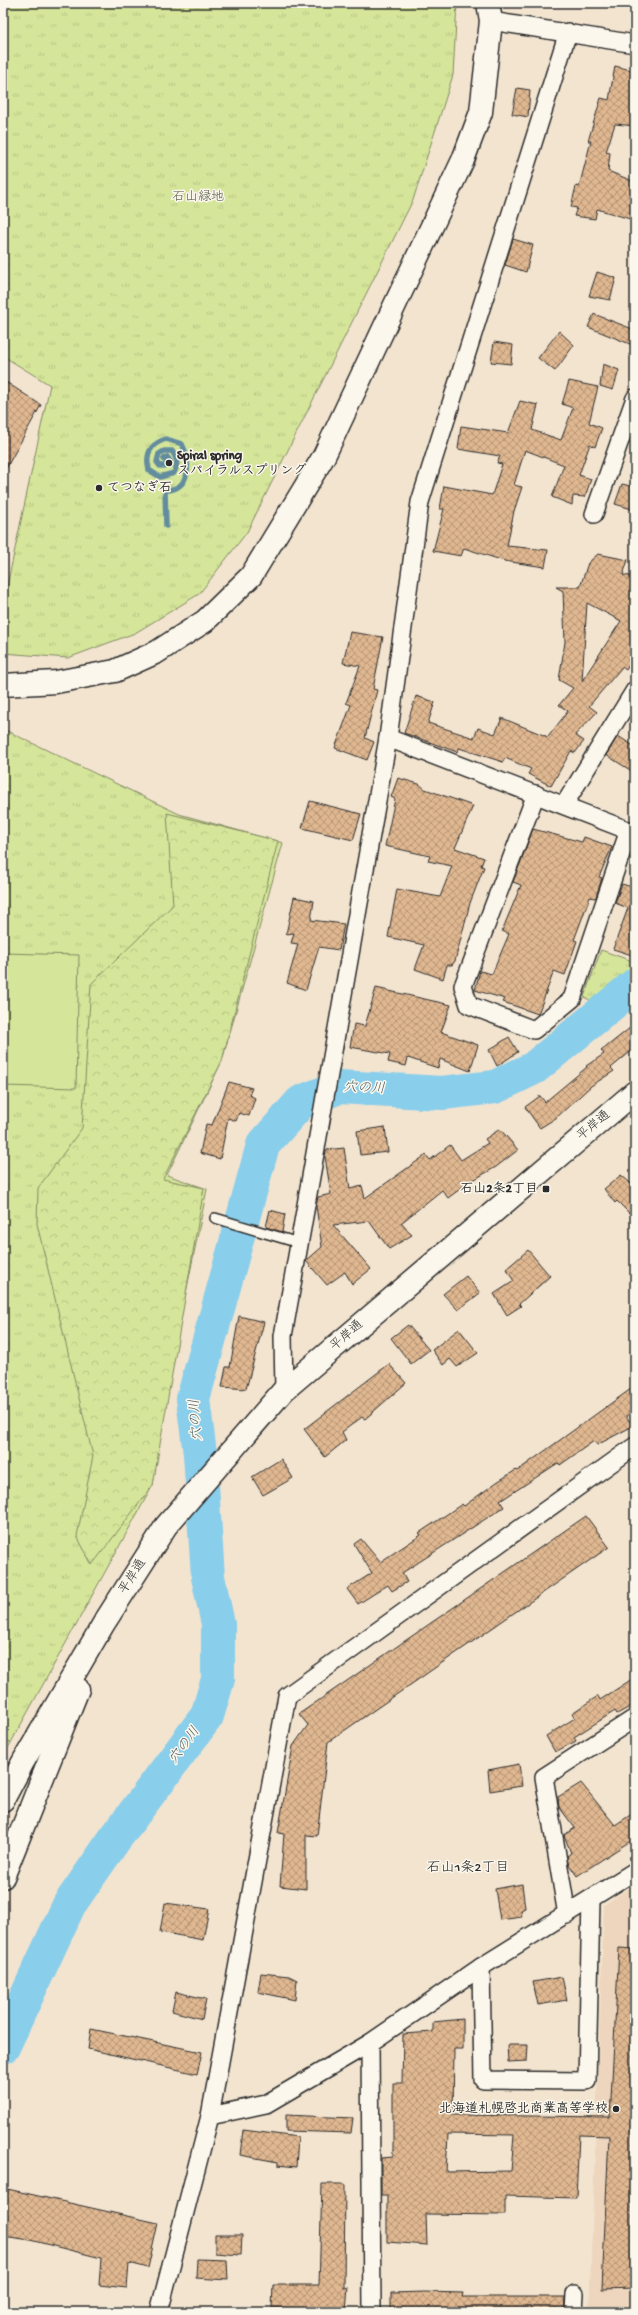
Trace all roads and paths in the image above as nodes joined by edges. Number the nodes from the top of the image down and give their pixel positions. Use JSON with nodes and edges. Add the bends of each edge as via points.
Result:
{"nodes":[{"id":1,"x":489,"y":12,"type":"edge"},
{"id":2,"x":568,"y":32,"type":"junction"},
{"id":3,"x":635,"y":44,"type":"edge"},
{"id":4,"x":635,"y":398,"type":"edge"},
{"id":5,"x":594,"y":514,"type":"dead end"},
{"id":6,"x":3,"y":686,"type":"edge"},
{"id":7,"x":635,"y":690,"type":"edge"},
{"id":8,"x":388,"y":738,"type":"junction"},
{"id":9,"x":536,"y":794,"type":"junction"},
{"id":10,"x":564,"y":805,"type":"junction"},
{"id":11,"x":632,"y":832,"type":"edge"},
{"id":12,"x":635,"y":1092,"type":"edge"},
{"id":13,"x":215,"y":1218,"type":"dead end"},
{"id":14,"x":299,"y":1243,"type":"junction"},
{"id":15,"x":284,"y":1390,"type":"junction"},
{"id":16,"x":635,"y":1446,"type":"edge"},
{"id":17,"x":104,"y":1623,"type":"junction"},
{"id":18,"x":635,"y":1718,"type":"edge"},
{"id":19,"x":3,"y":1800,"type":"edge"},
{"id":20,"x":635,"y":1871,"type":"edge"},
{"id":21,"x":3,"y":1877,"type":"edge"},
{"id":22,"x":591,"y":1900,"type":"junction"},
{"id":23,"x":566,"y":1915,"type":"junction"},
{"id":24,"x":481,"y":1967,"type":"junction"},
{"id":25,"x":370,"y":2044,"type":"junction"},
{"id":26,"x":210,"y":2116,"type":"junction"},
{"id":27,"x":575,"y":2294,"type":"dead end"},
{"id":28,"x":159,"y":2312,"type":"edge"},
{"id":29,"x":372,"y":2312,"type":"edge"},
{"id":30,"x":574,"y":2312,"type":"edge"}],
"edges":[{"from":1,"to":2,"type":"street"},
{"from":1,"to":6,"type":"street","via":[[481,112],[463,160],[324,456],[251,576],[205,621],[157,652],[115,671],[56,682]]},
{"from":2,"to":3,"type":"street"},
{"from":2,"to":8,"type":"street","via":[[420,502]]},
{"from":4,"to":5,"type":"street"},
{"from":7,"to":10,"type":"street"},
{"from":8,"to":9,"type":"street"},
{"from":8,"to":14,"type":"street"},
{"from":9,"to":10,"type":"street"},
{"from":9,"to":11,"type":"street","via":[[463,986],[469,1005],[534,1030],[572,999]]},
{"from":10,"to":11,"type":"street"},
{"from":12,"to":15,"type":"street","name":"平岸通"},
{"from":13,"to":14,"type":"lane"},
{"from":14,"to":15,"type":"street","via":[[283,1336]]},
{"from":15,"to":17,"type":"street","name":"平岸通","via":[[166,1526]]},
{"from":16,"to":26,"type":"street","via":[[287,1696]]},
{"from":17,"to":19,"type":"street","name":"平岸通","via":[[22,1762]]},
{"from":17,"to":21,"type":"street","name":"平岸通"},
{"from":18,"to":23,"type":"street","via":[[544,1776]]},
{"from":20,"to":22,"type":"street"},
{"from":22,"to":23,"type":"street"},
{"from":22,"to":24,"type":"street","via":[[588,2081],[483,2080]]},
{"from":23,"to":24,"type":"street"},
{"from":24,"to":25,"type":"street"},
{"from":25,"to":26,"type":"street","via":[[266,2104]]},
{"from":25,"to":29,"type":"street"},
{"from":26,"to":28,"type":"street"},
{"from":27,"to":30,"type":"street"}]}
